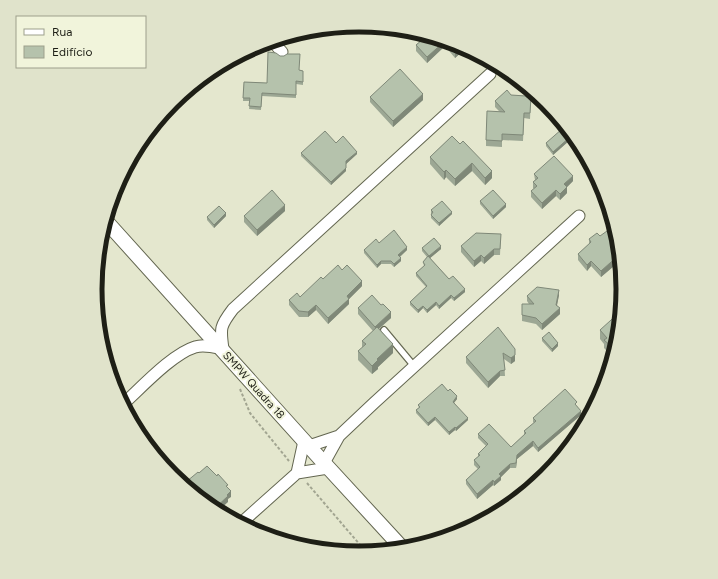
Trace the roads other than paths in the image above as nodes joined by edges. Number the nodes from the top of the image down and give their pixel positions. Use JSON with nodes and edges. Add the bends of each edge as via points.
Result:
{"nodes":[{"id":1,"x":276,"y":46,"type":"edge"},
{"id":2,"x":282,"y":52,"type":"dead end"},
{"id":3,"x":490,"y":74,"type":"dead end"},
{"id":4,"x":579,"y":216,"type":"dead end"},
{"id":5,"x":110,"y":225,"type":"edge"},
{"id":6,"x":384,"y":330,"type":"dead end"},
{"id":7,"x":223,"y":349,"type":"junction"},
{"id":8,"x":414,"y":366,"type":"junction"},
{"id":9,"x":127,"y":401,"type":"edge"},
{"id":10,"x":339,"y":436,"type":"junction"},
{"id":11,"x":306,"y":444,"type":"junction"},
{"id":12,"x":326,"y":466,"type":"junction"},
{"id":13,"x":298,"y":472,"type":"junction"},
{"id":14,"x":245,"y":520,"type":"edge"},
{"id":15,"x":398,"y":544,"type":"edge"}],
"edges":[{"from":1,"to":2,"type":"street"},
{"from":3,"to":7,"type":"street","via":[[233,309],[223,322],[220,332]]},
{"from":4,"to":8,"type":"street"},
{"from":5,"to":7,"type":"street","name":"SMPW Quadra 18"},
{"from":6,"to":8,"type":"lane"},
{"from":7,"to":9,"type":"street","via":[[196,346],[178,354]]},
{"from":7,"to":11,"type":"street","name":"SMPW Quadra 18"},
{"from":8,"to":10,"type":"street"},
{"from":10,"to":11,"type":"street"},
{"from":10,"to":12,"type":"street"},
{"from":11,"to":12,"type":"street","name":"SMPW Quadra 18"},
{"from":11,"to":13,"type":"street"},
{"from":12,"to":13,"type":"street"},
{"from":12,"to":15,"type":"street","name":"SMPW Quadra 18"},
{"from":13,"to":14,"type":"street"}]}
